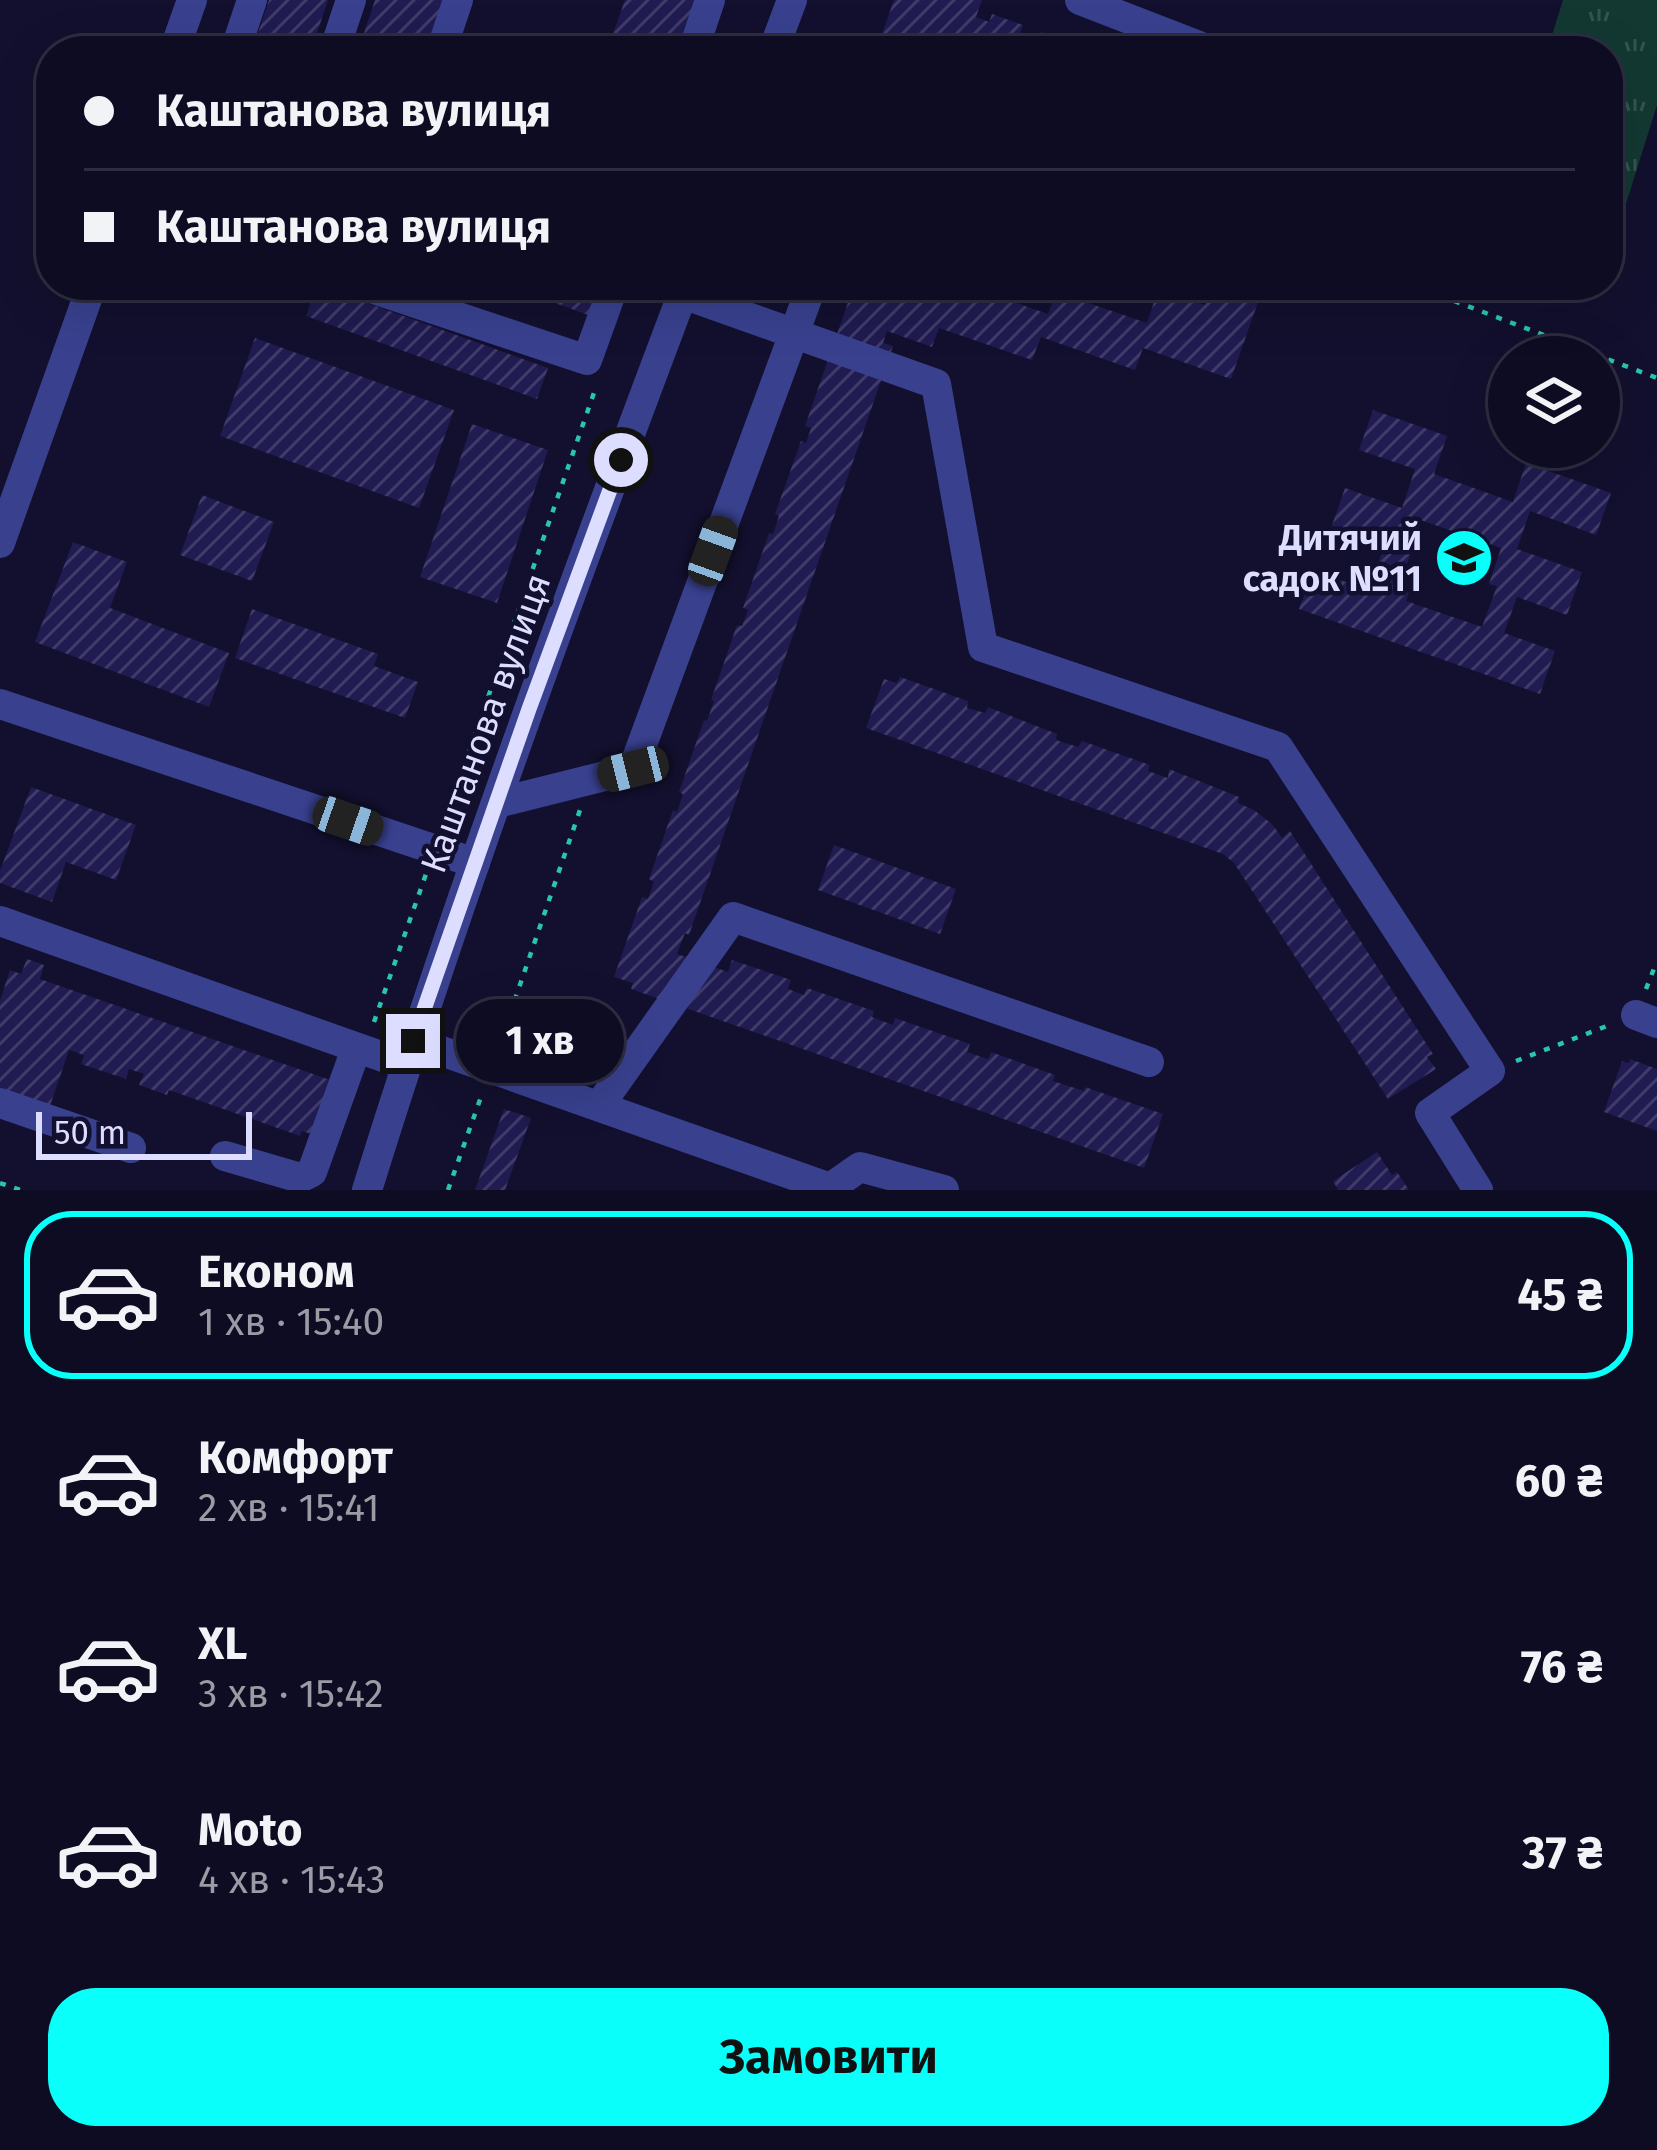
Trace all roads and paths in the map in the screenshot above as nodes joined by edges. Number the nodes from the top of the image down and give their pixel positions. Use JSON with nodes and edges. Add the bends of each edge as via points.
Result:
{"nodes":[{"id":1,"x":192,"y":0,"type":"edge"},
{"id":2,"x":252,"y":0,"type":"edge"},
{"id":3,"x":351,"y":0,"type":"edge"},
{"id":4,"x":458,"y":0,"type":"edge"},
{"id":5,"x":710,"y":0,"type":"edge"},
{"id":6,"x":792,"y":0,"type":"edge"},
{"id":7,"x":1080,"y":0,"type":"edge"},
{"id":8,"x":179,"y":36,"type":"edge"},
{"id":9,"x":240,"y":36,"type":"edge"},
{"id":10,"x":339,"y":36,"type":"edge"},
{"id":11,"x":446,"y":36,"type":"edge"},
{"id":12,"x":698,"y":36,"type":"edge"},
{"id":13,"x":779,"y":36,"type":"edge"},
{"id":14,"x":1173,"y":36,"type":"edge"},
{"id":15,"x":87,"y":300,"type":"edge"},
{"id":16,"x":407,"y":300,"type":"edge"},
{"id":17,"x":609,"y":300,"type":"edge"},
{"id":18,"x":680,"y":300,"type":"edge"},
{"id":19,"x":710,"y":300,"type":"edge"},
{"id":20,"x":806,"y":300,"type":"edge"},
{"id":21,"x":1452,"y":300,"type":"edge"},
{"id":22,"x":794,"y":333,"type":"junction"},
{"id":23,"x":600,"y":375,"type":"dead end"},
{"id":24,"x":1657,"y":378,"type":"edge"},
{"id":25,"x":1,"y":536,"type":"edge"},
{"id":26,"x":0,"y":704,"type":"edge"},
{"id":27,"x":591,"y":779,"type":"junction"},
{"id":28,"x":496,"y":803,"type":"junction"},
{"id":29,"x":435,"y":850,"type":"junction"},
{"id":30,"x":476,"y":863,"type":"junction"},
{"id":31,"x":0,"y":921,"type":"edge"},
{"id":32,"x":1646,"y":1019,"type":"edge"},
{"id":33,"x":360,"y":1050,"type":"junction"},
{"id":34,"x":410,"y":1053,"type":"junction"},
{"id":35,"x":1149,"y":1062,"type":"dead end"},
{"id":36,"x":491,"y":1069,"type":"junction"},
{"id":37,"x":1490,"y":1070,"type":"junction"},
{"id":38,"x":0,"y":1103,"type":"edge"},
{"id":39,"x":599,"y":1106,"type":"junction"},
{"id":40,"x":130,"y":1148,"type":"dead end"},
{"id":41,"x":225,"y":1156,"type":"dead end"},
{"id":42,"x":0,"y":1183,"type":"edge"},
{"id":43,"x":20,"y":1190,"type":"edge"},
{"id":44,"x":367,"y":1190,"type":"edge"},
{"id":45,"x":448,"y":1190,"type":"edge"},
{"id":46,"x":944,"y":1190,"type":"edge"},
{"id":47,"x":1478,"y":1190,"type":"edge"}],
"edges":[{"from":1,"to":8,"type":"street"},
{"from":2,"to":9,"type":"street"},
{"from":3,"to":10,"type":"street"},
{"from":4,"to":11,"type":"street"},
{"from":5,"to":12,"type":"street"},
{"from":6,"to":13,"type":"street"},
{"from":7,"to":14,"type":"street"},
{"from":15,"to":25,"type":"street"},
{"from":16,"to":17,"type":"street","via":[[587,360]]},
{"from":18,"to":28,"type":"street","name":"Каштанова вулиця"},
{"from":19,"to":22,"type":"street"},
{"from":20,"to":22,"type":"street"},
{"from":21,"to":24,"type":"path"},
{"from":22,"to":27,"type":"street","via":[[633,769]]},
{"from":22,"to":37,"type":"street","via":[[936,383],[983,647],[1278,747]]},
{"from":23,"to":29,"type":"path"},
{"from":26,"to":29,"type":"street"},
{"from":27,"to":28,"type":"street"},
{"from":27,"to":36,"type":"path"},
{"from":28,"to":30,"type":"street","name":"Каштанова вулиця"},
{"from":29,"to":30,"type":"street"},
{"from":29,"to":33,"type":"path"},
{"from":30,"to":34,"type":"street","name":"Каштанова вулиця"},
{"from":31,"to":33,"type":"street"},
{"from":32,"to":37,"type":"path"},
{"from":33,"to":34,"type":"street"},
{"from":33,"to":41,"type":"street","via":[[312,1172],[300,1178]]},
{"from":34,"to":36,"type":"street"},
{"from":34,"to":44,"type":"street","name":"Каштанова вулиця"},
{"from":35,"to":39,"type":"street","via":[[734,917]]},
{"from":36,"to":39,"type":"street"},
{"from":36,"to":45,"type":"path"},
{"from":37,"to":47,"type":"street","via":[[1430,1113]]},
{"from":38,"to":40,"type":"street"},
{"from":39,"to":46,"type":"street","via":[[830,1188],[860,1167]]},
{"from":42,"to":43,"type":"path"}]}
